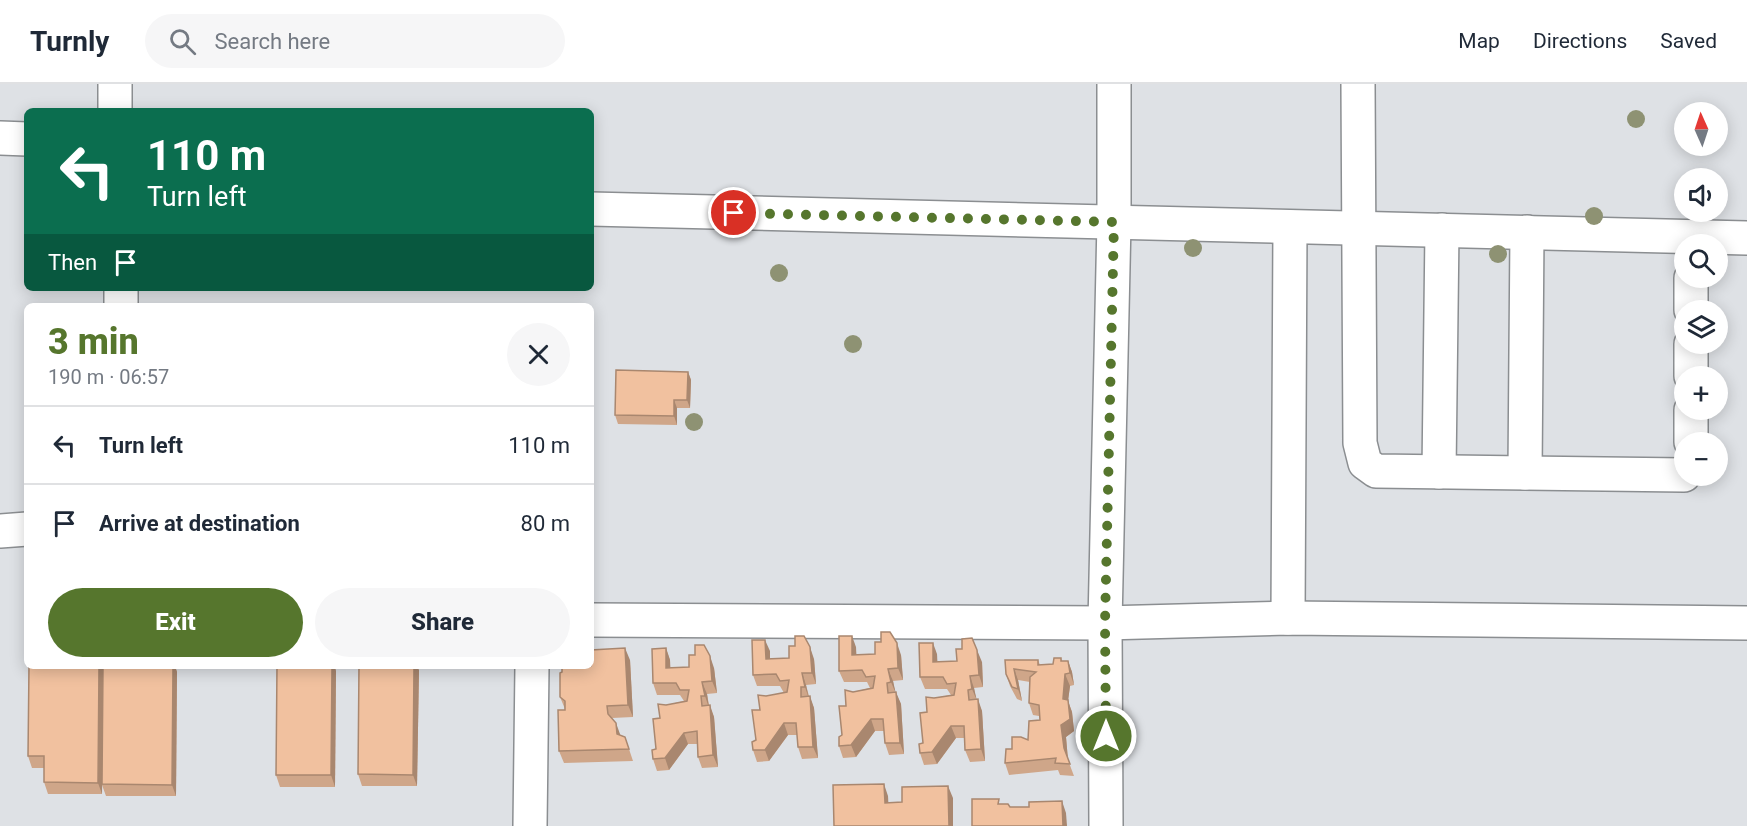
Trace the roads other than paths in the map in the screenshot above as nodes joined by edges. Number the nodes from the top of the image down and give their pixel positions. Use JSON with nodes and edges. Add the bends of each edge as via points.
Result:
{"nodes":[{"id":1,"x":115,"y":84,"type":"edge"},
{"id":2,"x":1114,"y":84,"type":"edge"},
{"id":3,"x":1358,"y":84,"type":"edge"},
{"id":4,"x":115,"y":108,"type":"edge"},
{"id":5,"x":0,"y":138,"type":"edge"},
{"id":6,"x":24,"y":139,"type":"edge"},
{"id":7,"x":594,"y":209,"type":"edge"},
{"id":8,"x":1114,"y":222,"type":"junction"},
{"id":9,"x":1290,"y":226,"type":"junction"},
{"id":10,"x":1358,"y":228,"type":"junction"},
{"id":11,"x":1442,"y":230,"type":"junction"},
{"id":12,"x":1527,"y":232,"type":"junction"},
{"id":13,"x":1747,"y":238,"type":"edge"},
{"id":14,"x":1674,"y":239,"type":"edge"},
{"id":15,"x":1728,"y":239,"type":"edge"},
{"id":16,"x":1438,"y":472,"type":"junction"},
{"id":17,"x":1525,"y":473,"type":"junction"},
{"id":18,"x":1674,"y":475,"type":"edge"},
{"id":19,"x":24,"y":529,"type":"edge"},
{"id":20,"x":0,"y":531,"type":"edge"},
{"id":21,"x":1288,"y":618,"type":"junction"},
{"id":22,"x":594,"y":620,"type":"edge"},
{"id":23,"x":1105,"y":623,"type":"junction"},
{"id":24,"x":1747,"y":623,"type":"edge"},
{"id":25,"x":532,"y":669,"type":"edge"},
{"id":26,"x":530,"y":826,"type":"edge"},
{"id":27,"x":1106,"y":826,"type":"edge"}],
"edges":[{"from":1,"to":4,"type":"street"},
{"from":2,"to":8,"type":"street"},
{"from":3,"to":10,"type":"street"},
{"from":5,"to":6,"type":"street"},
{"from":7,"to":8,"type":"street"},
{"from":8,"to":9,"type":"street"},
{"from":8,"to":23,"type":"street"},
{"from":9,"to":10,"type":"street"},
{"from":9,"to":21,"type":"street"},
{"from":10,"to":11,"type":"street"},
{"from":10,"to":16,"type":"street","via":[[1360,443],[1365,462],[1376,471]]},
{"from":11,"to":12,"type":"street"},
{"from":11,"to":16,"type":"street"},
{"from":12,"to":14,"type":"street"},
{"from":12,"to":17,"type":"street"},
{"from":13,"to":15,"type":"street"},
{"from":16,"to":17,"type":"street"},
{"from":17,"to":18,"type":"street"},
{"from":19,"to":20,"type":"street"},
{"from":21,"to":23,"type":"street"},
{"from":21,"to":24,"type":"street"},
{"from":22,"to":23,"type":"street"},
{"from":23,"to":27,"type":"street"},
{"from":25,"to":26,"type":"street"}]}
